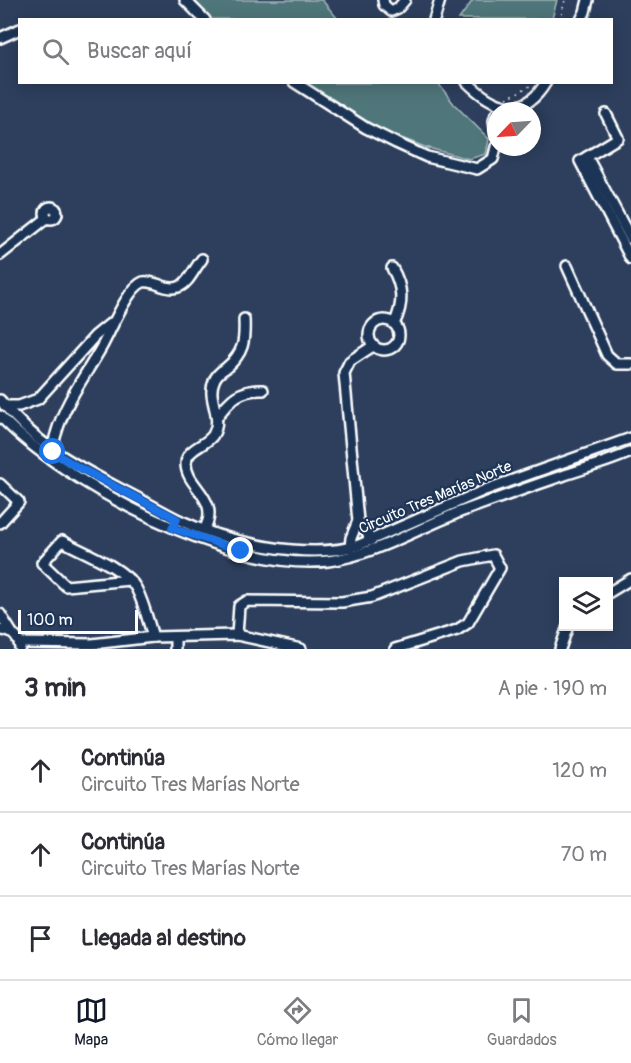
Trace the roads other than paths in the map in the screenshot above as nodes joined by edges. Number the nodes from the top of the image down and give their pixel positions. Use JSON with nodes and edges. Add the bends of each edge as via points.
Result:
{"nodes":[{"id":1,"x":185,"y":0,"type":"edge"},
{"id":2,"x":383,"y":0,"type":"edge"},
{"id":3,"x":405,"y":0,"type":"edge"},
{"id":4,"x":440,"y":0,"type":"edge"},
{"id":5,"x":588,"y":0,"type":"edge"},
{"id":6,"x":203,"y":18,"type":"edge"},
{"id":7,"x":435,"y":18,"type":"edge"},
{"id":8,"x":582,"y":18,"type":"edge"},
{"id":9,"x":18,"y":30,"type":"edge"},
{"id":10,"x":0,"y":38,"type":"edge"},
{"id":11,"x":297,"y":84,"type":"edge"},
{"id":12,"x":469,"y":84,"type":"edge"},
{"id":13,"x":544,"y":84,"type":"edge"},
{"id":14,"x":489,"y":102,"type":"edge"},
{"id":15,"x":529,"y":102,"type":"edge"},
{"id":16,"x":606,"y":114,"type":"dead end"},
{"id":17,"x":494,"y":156,"type":"edge"},
{"id":18,"x":587,"y":157,"type":"junction"},
{"id":19,"x":47,"y":218,"type":"dead end"},
{"id":20,"x":631,"y":239,"type":"edge"},
{"id":21,"x":0,"y":255,"type":"edge"},
{"id":22,"x":630,"y":255,"type":"edge"},
{"id":23,"x":202,"y":259,"type":"dead end"},
{"id":24,"x":567,"y":266,"type":"dead end"},
{"id":25,"x":392,"y":268,"type":"dead end"},
{"id":26,"x":244,"y":319,"type":"dead end"},
{"id":27,"x":113,"y":321,"type":"junction"},
{"id":28,"x":394,"y":324,"type":"junction"},
{"id":29,"x":374,"y":346,"type":"junction"},
{"id":30,"x":631,"y":364,"type":"edge"},
{"id":31,"x":64,"y":370,"type":"junction"},
{"id":32,"x":80,"y":380,"type":"junction"},
{"id":33,"x":264,"y":390,"type":"dead end"},
{"id":34,"x":2,"y":403,"type":"edge"},
{"id":35,"x":0,"y":416,"type":"edge"},
{"id":36,"x":217,"y":417,"type":"junction"},
{"id":37,"x":631,"y":438,"type":"edge"},
{"id":38,"x":53,"y":452,"type":"junction"},
{"id":39,"x":631,"y":452,"type":"edge"},
{"id":40,"x":0,"y":484,"type":"edge"},
{"id":41,"x":177,"y":519,"type":"junction"},
{"id":42,"x":358,"y":521,"type":"junction"},
{"id":43,"x":0,"y":523,"type":"edge"},
{"id":44,"x":172,"y":528,"type":"junction"},
{"id":45,"x":204,"y":530,"type":"junction"},
{"id":46,"x":370,"y":541,"type":"junction"},
{"id":47,"x":350,"y":548,"type":"junction"},
{"id":48,"x":130,"y":579,"type":"junction"},
{"id":49,"x":631,"y":579,"type":"edge"},
{"id":50,"x":613,"y":590,"type":"edge"},
{"id":51,"x":0,"y":614,"type":"edge"},
{"id":52,"x":0,"y":630,"type":"edge"},
{"id":53,"x":567,"y":631,"type":"edge"},
{"id":54,"x":12,"y":633,"type":"junction"},
{"id":55,"x":237,"y":635,"type":"junction"},
{"id":56,"x":153,"y":637,"type":"junction"},
{"id":57,"x":175,"y":637,"type":"junction"},
{"id":58,"x":20,"y":646,"type":"edge"},
{"id":59,"x":175,"y":649,"type":"edge"},
{"id":60,"x":298,"y":649,"type":"edge"},
{"id":61,"x":395,"y":649,"type":"edge"},
{"id":62,"x":560,"y":649,"type":"edge"}],
"edges":[{"from":1,"to":6,"type":"street"},
{"from":2,"to":3,"type":"street","via":[[391,11]]},
{"from":4,"to":7,"type":"street"},
{"from":5,"to":8,"type":"street"},
{"from":9,"to":10,"type":"street"},
{"from":11,"to":17,"type":"street","via":[[366,128],[427,157],[477,169]]},
{"from":12,"to":14,"type":"street"},
{"from":13,"to":15,"type":"street"},
{"from":16,"to":18,"type":"street","via":[[618,138]]},
{"from":18,"to":20,"type":"street"},
{"from":18,"to":22,"type":"street","via":[[580,161]]},
{"from":19,"to":21,"type":"street"},
{"from":23,"to":27,"type":"street","via":[[175,290],[143,282]]},
{"from":24,"to":30,"type":"street","via":[[607,355],[617,364]]},
{"from":25,"to":28,"type":"street","via":[[400,282],[401,299]]},
{"from":26,"to":36,"type":"street","via":[[241,352],[214,380]]},
{"from":27,"to":31,"type":"street"},
{"from":27,"to":32,"type":"street"},
{"from":28,"to":29,"type":"street","via":[[399,334],[395,345],[384,350]]},
{"from":28,"to":29,"type":"street","via":[[383,320],[373,325],[369,336]]},
{"from":29,"to":42,"type":"street","via":[[350,361],[344,373]]},
{"from":31,"to":32,"type":"street"},
{"from":31,"to":34,"type":"street","via":[[38,399],[19,406]]},
{"from":32,"to":38,"type":"street","via":[[56,434]]},
{"from":33,"to":36,"type":"street","via":[[240,393]]},
{"from":34,"to":38,"type":"street","name":"Circuito Tres Marías Norte"},
{"from":35,"to":44,"type":"street","name":"Circuito Tres Marías Norte","via":[[40,453],[69,472]]},
{"from":36,"to":45,"type":"street","via":[[214,434],[190,453],[186,465],[207,504],[210,520]]},
{"from":37,"to":46,"type":"street","name":"Circuito Tres Marías Norte","via":[[485,490]]},
{"from":38,"to":41,"type":"street","name":"Circuito Tres Marías Norte"},
{"from":39,"to":44,"type":"street","name":"Circuito Tres Marías Norte","via":[[328,561],[241,551]]},
{"from":40,"to":43,"type":"street","via":[[19,502]]},
{"from":41,"to":44,"type":"street"},
{"from":41,"to":45,"type":"street","name":"Circuito Tres Marías Norte"},
{"from":42,"to":46,"type":"street"},
{"from":42,"to":47,"type":"street"},
{"from":45,"to":47,"type":"street","name":"Circuito Tres Marías Norte","via":[[281,549]]},
{"from":46,"to":47,"type":"street","name":"Circuito Tres Marías Norte"},
{"from":48,"to":48,"type":"street","via":[[62,541],[42,563],[66,586]]},
{"from":48,"to":56,"type":"street"},
{"from":49,"to":50,"type":"street"},
{"from":51,"to":54,"type":"street"},
{"from":52,"to":54,"type":"street"},
{"from":53,"to":62,"type":"street"},
{"from":54,"to":58,"type":"street"},
{"from":55,"to":57,"type":"street"},
{"from":55,"to":60,"type":"street"},
{"from":55,"to":61,"type":"street","via":[[239,606],[247,601],[342,602],[372,597],[463,561],[493,555],[500,568],[468,623]]},
{"from":56,"to":57,"type":"street"},
{"from":56,"to":58,"type":"street"},
{"from":57,"to":59,"type":"street"}]}
